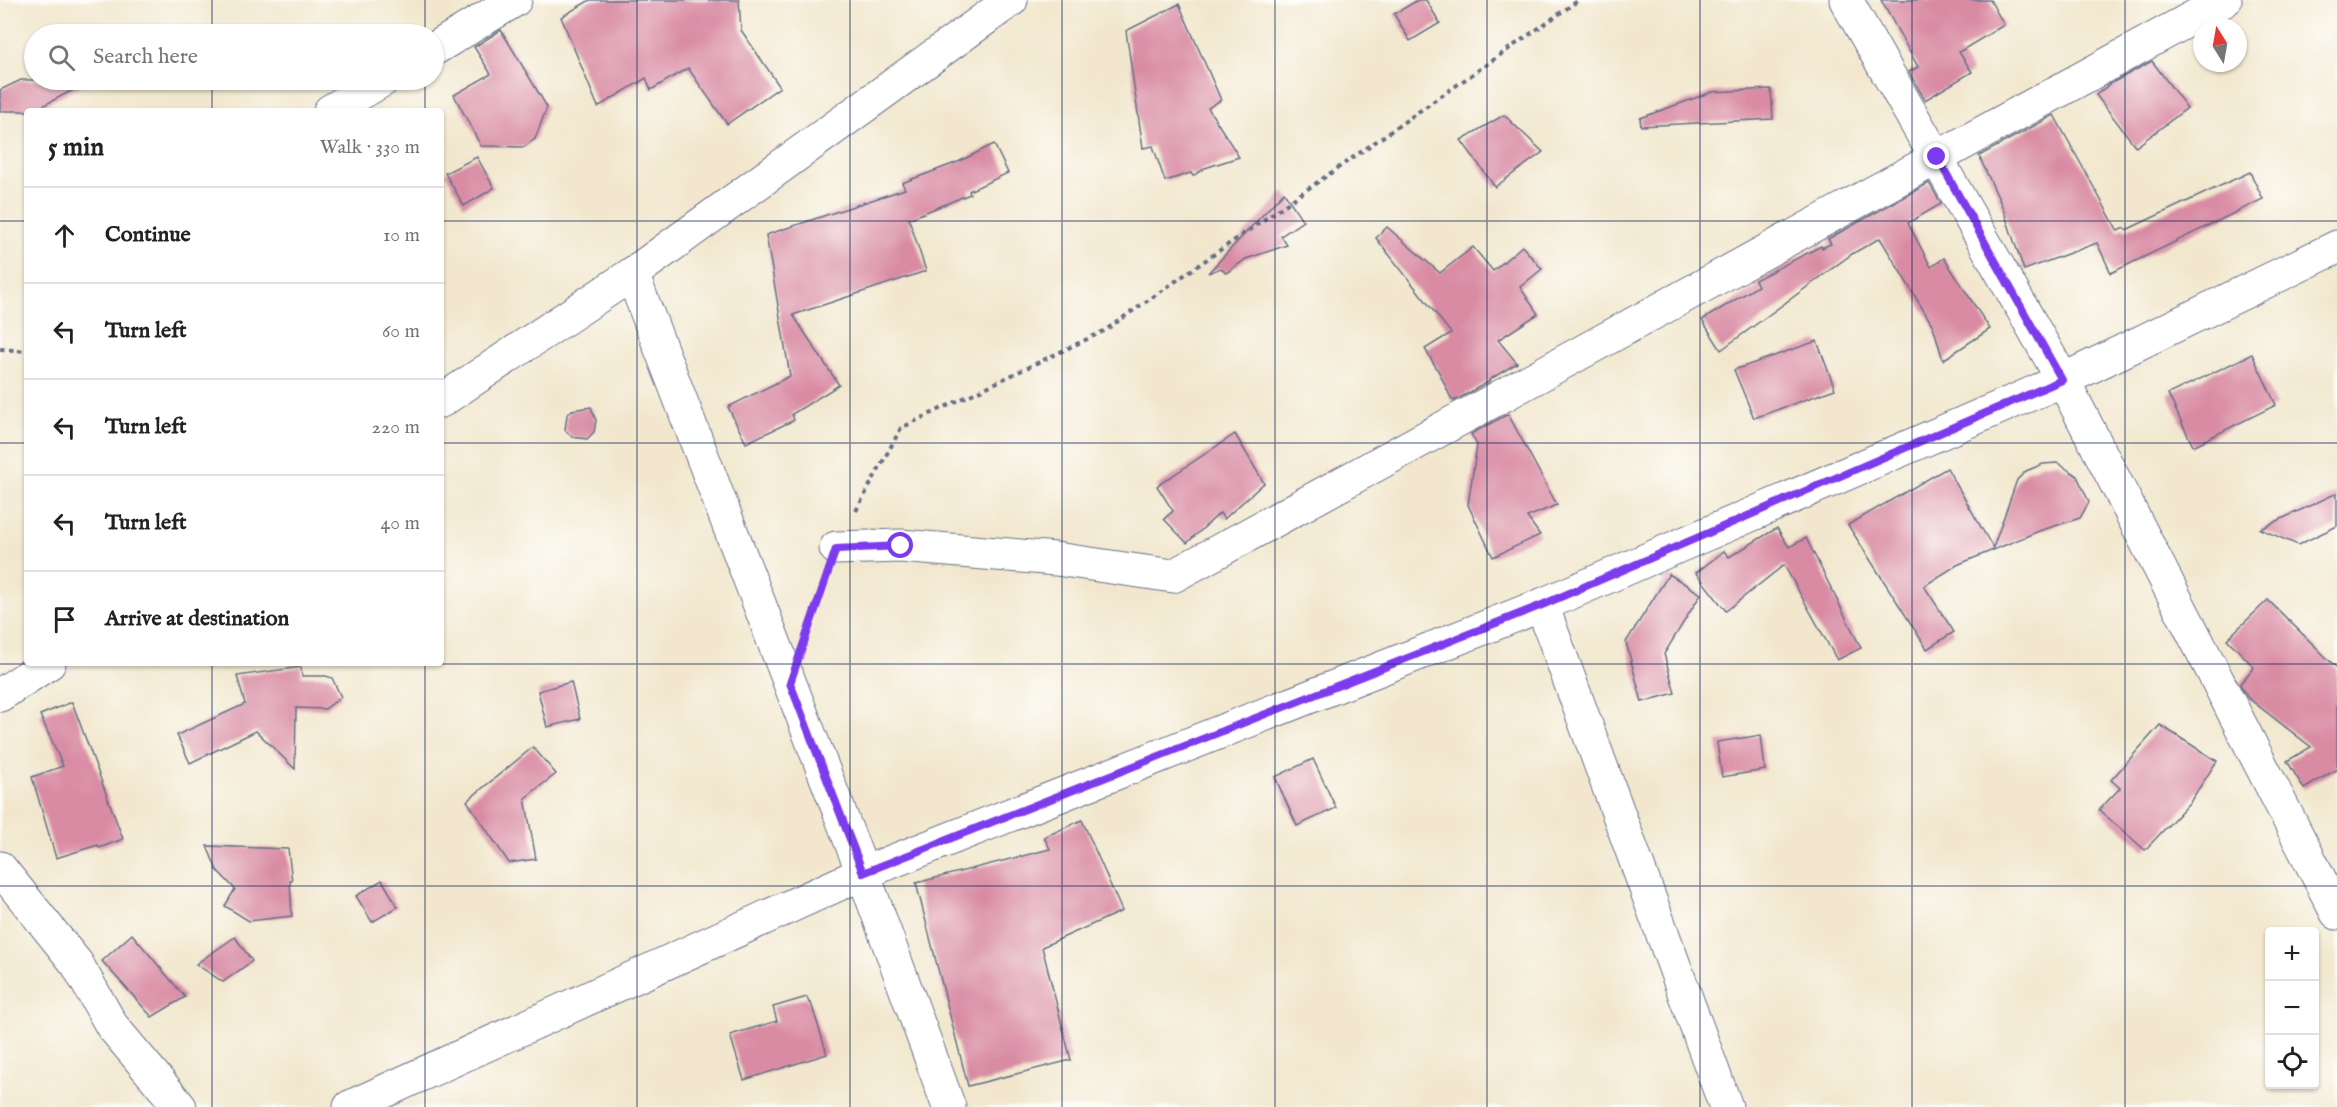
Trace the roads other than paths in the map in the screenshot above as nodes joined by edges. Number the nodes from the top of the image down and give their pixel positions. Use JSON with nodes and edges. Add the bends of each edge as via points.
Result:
{"nodes":[{"id":1,"x":515,"y":0,"type":"edge"},
{"id":2,"x":1011,"y":0,"type":"edge"},
{"id":3,"x":1846,"y":0,"type":"edge"},
{"id":4,"x":2225,"y":0,"type":"edge"},
{"id":5,"x":444,"y":43,"type":"edge"},
{"id":6,"x":366,"y":90,"type":"edge"},
{"id":7,"x":335,"y":108,"type":"edge"},
{"id":8,"x":1937,"y":157,"type":"junction"},
{"id":9,"x":2337,"y":247,"type":"edge"},
{"id":10,"x":632,"y":274,"type":"junction"},
{"id":11,"x":2062,"y":380,"type":"junction"},
{"id":12,"x":444,"y":399,"type":"edge"},
{"id":13,"x":836,"y":549,"type":"road end"},
{"id":14,"x":1542,"y":605,"type":"junction"},
{"id":15,"x":44,"y":666,"type":"edge"},
{"id":16,"x":0,"y":695,"type":"edge"},
{"id":17,"x":0,"y":868,"type":"edge"},
{"id":18,"x":863,"y":873,"type":"junction"},
{"id":19,"x":2337,"y":913,"type":"edge"},
{"id":20,"x":180,"y":1107,"type":"edge"},
{"id":21,"x":350,"y":1107,"type":"edge"},
{"id":22,"x":949,"y":1107,"type":"edge"},
{"id":23,"x":1726,"y":1107,"type":"edge"}],
"edges":[{"from":1,"to":5,"type":"street"},
{"from":2,"to":10,"type":"street"},
{"from":3,"to":8,"type":"street"},
{"from":4,"to":8,"type":"street"},
{"from":6,"to":7,"type":"street"},
{"from":8,"to":11,"type":"street"},
{"from":8,"to":13,"type":"street","via":[[1173,576],[1056,559],[901,546]]},
{"from":9,"to":11,"type":"street"},
{"from":10,"to":12,"type":"street"},
{"from":10,"to":18,"type":"street"},
{"from":11,"to":14,"type":"street"},
{"from":11,"to":19,"type":"street"},
{"from":14,"to":18,"type":"street"},
{"from":14,"to":23,"type":"street"},
{"from":15,"to":16,"type":"street"},
{"from":17,"to":20,"type":"street","via":[[77,964],[112,1026]]},
{"from":18,"to":21,"type":"street"},
{"from":18,"to":22,"type":"street"}]}
